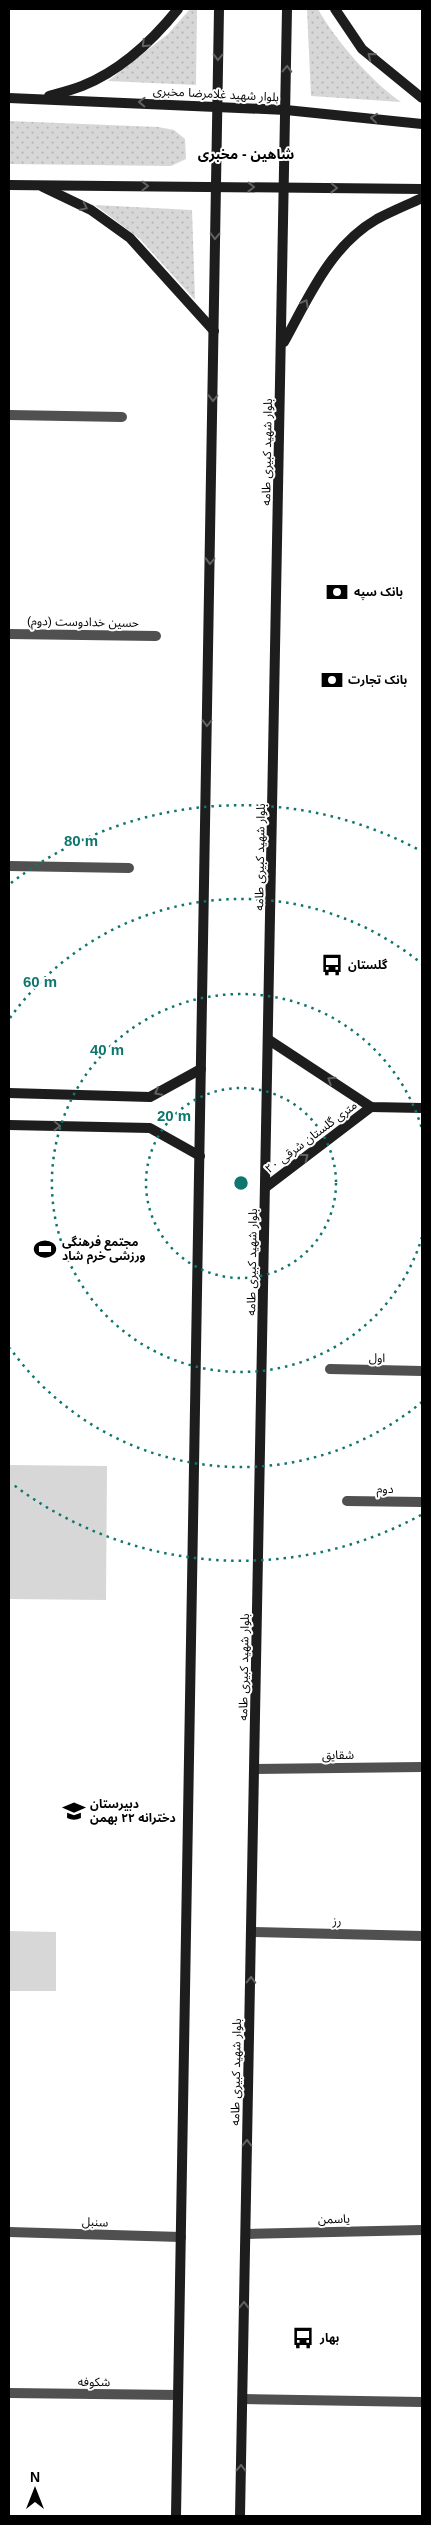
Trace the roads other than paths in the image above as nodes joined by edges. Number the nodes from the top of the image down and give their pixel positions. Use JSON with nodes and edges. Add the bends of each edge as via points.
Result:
{"nodes":[{"id":1,"x":178,"y":9,"type":"edge"},
{"id":2,"x":219,"y":9,"type":"edge"},
{"id":3,"x":287,"y":9,"type":"edge"},
{"id":4,"x":336,"y":9,"type":"edge"},
{"id":5,"x":9,"y":98,"type":"edge"},
{"id":6,"x":42,"y":98,"type":"junction"},
{"id":7,"x":422,"y":98,"type":"edge"},
{"id":8,"x":217,"y":106,"type":"junction"},
{"id":9,"x":286,"y":110,"type":"junction"},
{"id":10,"x":422,"y":124,"type":"edge"},
{"id":11,"x":9,"y":185,"type":"edge"},
{"id":12,"x":40,"y":186,"type":"junction"},
{"id":13,"x":216,"y":187,"type":"junction"},
{"id":14,"x":285,"y":187,"type":"junction"},
{"id":15,"x":422,"y":189,"type":"edge"},
{"id":16,"x":422,"y":198,"type":"edge"},
{"id":17,"x":214,"y":331,"type":"junction"},
{"id":18,"x":282,"y":345,"type":"junction"},
{"id":19,"x":9,"y":415,"type":"edge"},
{"id":20,"x":122,"y":417,"type":"dead end"},
{"id":21,"x":9,"y":634,"type":"edge"},
{"id":22,"x":156,"y":636,"type":"dead end"},
{"id":23,"x":9,"y":866,"type":"edge"},
{"id":24,"x":129,"y":868,"type":"dead end"},
{"id":25,"x":269,"y":1040,"type":"junction"},
{"id":26,"x":201,"y":1069,"type":"junction"},
{"id":27,"x":9,"y":1093,"type":"edge"},
{"id":28,"x":371,"y":1107,"type":"junction"},
{"id":29,"x":422,"y":1108,"type":"edge"},
{"id":30,"x":9,"y":1125,"type":"edge"},
{"id":31,"x":200,"y":1156,"type":"junction"},
{"id":32,"x":266,"y":1187,"type":"junction"},
{"id":33,"x":330,"y":1369,"type":"dead end"},
{"id":34,"x":422,"y":1371,"type":"edge"},
{"id":35,"x":347,"y":1501,"type":"dead end"},
{"id":36,"x":422,"y":1502,"type":"edge"},
{"id":37,"x":422,"y":1767,"type":"edge"},
{"id":38,"x":255,"y":1769,"type":"junction"},
{"id":39,"x":252,"y":1932,"type":"junction"},
{"id":40,"x":422,"y":1936,"type":"edge"},
{"id":41,"x":422,"y":2230,"type":"edge"},
{"id":42,"x":9,"y":2232,"type":"edge"},
{"id":43,"x":246,"y":2234,"type":"junction"},
{"id":44,"x":181,"y":2237,"type":"junction"},
{"id":45,"x":9,"y":2393,"type":"edge"},
{"id":46,"x":178,"y":2395,"type":"junction"},
{"id":47,"x":243,"y":2399,"type":"junction"},
{"id":48,"x":422,"y":2402,"type":"edge"},
{"id":49,"x":176,"y":2516,"type":"edge"},
{"id":50,"x":240,"y":2516,"type":"edge"}],
"edges":[{"from":1,"to":6,"type":"main road","one_way":true,"via":[[142,48],[116,67],[84,86]]},
{"from":2,"to":8,"type":"main road","one_way":true},
{"from":9,"to":3,"type":"main road","name":"بلوار شهید کبیری طامه","one_way":true},
{"from":7,"to":4,"type":"main road","one_way":true,"via":[[362,49]]},
{"from":5,"to":6,"type":"main road","name":"بلوار شهید غلامرضا مخبری"},
{"from":8,"to":6,"type":"main road","name":"بلوار شهید غلامرضا مخبری","one_way":true},
{"from":8,"to":9,"type":"main road","name":"بلوار شهید غلامرضا مخبری"},
{"from":8,"to":13,"type":"main road"},
{"from":10,"to":9,"type":"main road","name":"بلوار شهید غلامرضا مخبری","one_way":true},
{"from":9,"to":14,"type":"main road","name":"بلوار شهید کبیری طامه"},
{"from":11,"to":12,"type":"main road"},
{"from":12,"to":13,"type":"main road","one_way":true},
{"from":12,"to":17,"type":"main road","one_way":true,"via":[[91,210],[130,238]]},
{"from":13,"to":14,"type":"main road","one_way":true},
{"from":13,"to":17,"type":"main road","one_way":true},
{"from":14,"to":15,"type":"main road","one_way":true},
{"from":14,"to":18,"type":"main road","name":"بلوار شهید کبیری طامه"},
{"from":18,"to":16,"type":"main road","one_way":true,"via":[[334,255],[376,220]]},
{"from":17,"to":26,"type":"main road","one_way":true},
{"from":18,"to":25,"type":"main road","name":"بلوار شهید کبیری طامه"},
{"from":19,"to":20,"type":"street"},
{"from":21,"to":22,"type":"street","name":"حسین خدادوست (دوم)"},
{"from":23,"to":24,"type":"street"},
{"from":28,"to":25,"type":"main road","name":"۲۰ متری گلستان شرقی","one_way":true},
{"from":25,"to":32,"type":"main road","name":"بلوار شهید کبیری طامه"},
{"from":26,"to":27,"type":"main road","one_way":true,"via":[[150,1096]]},
{"from":26,"to":31,"type":"main road"},
{"from":28,"to":29,"type":"main road","name":"۲۰ متری گلستان شرقی"},
{"from":32,"to":28,"type":"main road","name":"۲۰ متری گلستان شرقی","one_way":true},
{"from":30,"to":31,"type":"main road","one_way":true,"via":[[150,1128]]},
{"from":31,"to":44,"type":"main road"},
{"from":32,"to":38,"type":"main road","name":"بلوار شهید کبیری طامه"},
{"from":33,"to":34,"type":"street","name":"اول"},
{"from":35,"to":36,"type":"street","name":"دوم"},
{"from":37,"to":38,"type":"street","name":"شقایق"},
{"from":38,"to":39,"type":"main road","name":"بلوار شهید کبیری طامه"},
{"from":39,"to":40,"type":"street","name":"رز"},
{"from":43,"to":39,"type":"main road","name":"بلوار شهید کبیری طامه","one_way":true},
{"from":41,"to":43,"type":"street","name":"یاسمن"},
{"from":42,"to":44,"type":"street","name":"سنبل"},
{"from":47,"to":43,"type":"main road","name":"بلوار شهید کبیری طامه","one_way":true},
{"from":44,"to":46,"type":"main road"},
{"from":45,"to":46,"type":"street","name":"شکوفه"},
{"from":46,"to":49,"type":"main road"},
{"from":47,"to":48,"type":"street"},
{"from":50,"to":47,"type":"main road","name":"بلوار شهید کبیری طامه","one_way":true}]}
